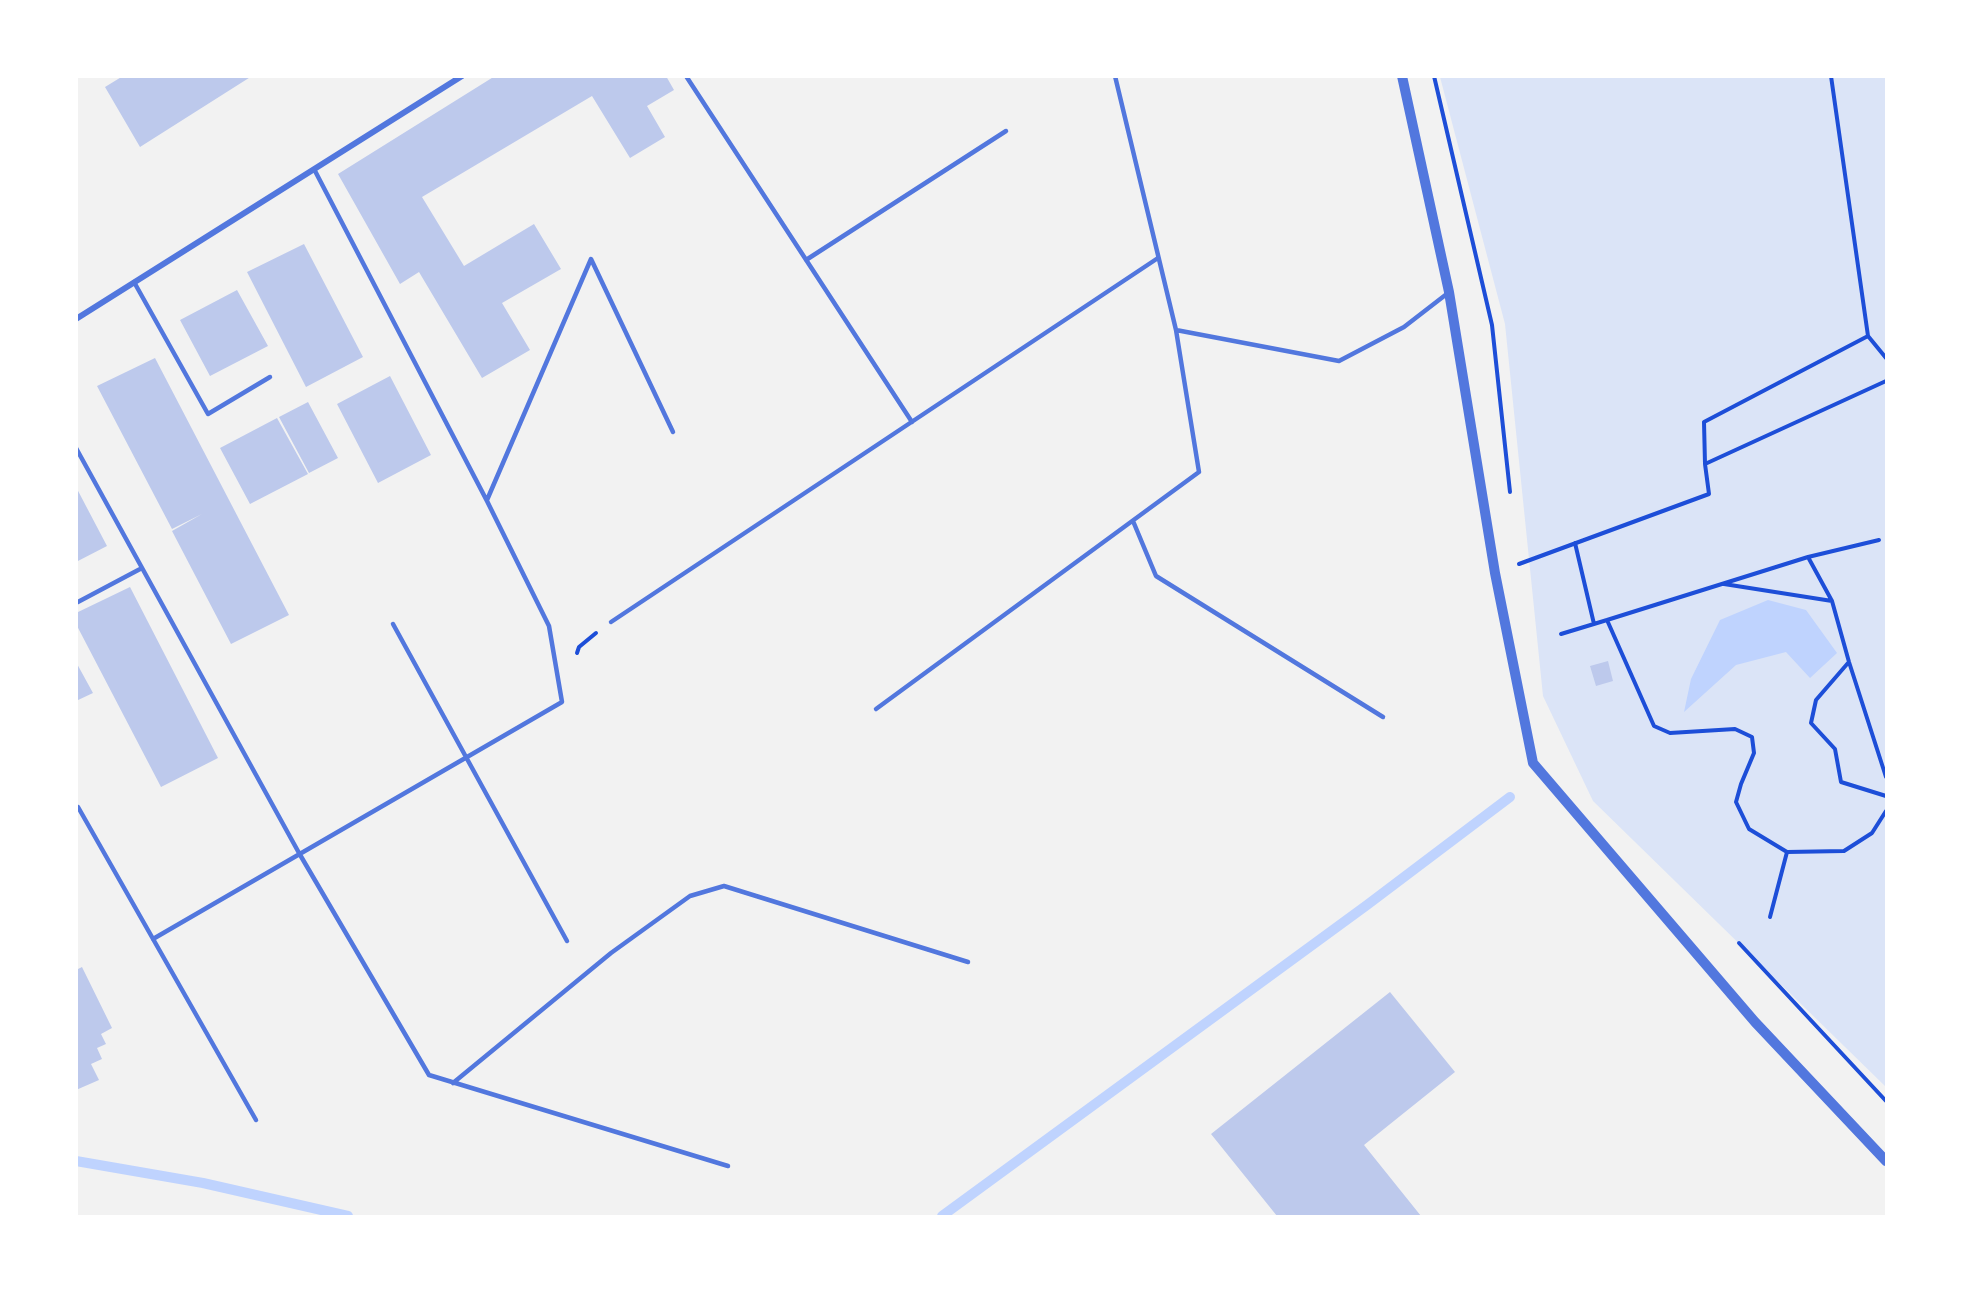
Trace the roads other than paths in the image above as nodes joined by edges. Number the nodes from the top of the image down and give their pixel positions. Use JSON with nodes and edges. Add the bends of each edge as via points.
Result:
{"nodes":[{"id":1,"x":462,"y":76,"type":"edge"},
{"id":2,"x":686,"y":76,"type":"edge"},
{"id":3,"x":1115,"y":76,"type":"edge"},
{"id":4,"x":1402,"y":76,"type":"edge"},
{"id":5,"x":1006,"y":131,"type":"dead end"},
{"id":6,"x":314,"y":169,"type":"junction"},
{"id":7,"x":1158,"y":258,"type":"junction"},
{"id":8,"x":806,"y":260,"type":"junction"},
{"id":9,"x":134,"y":282,"type":"junction"},
{"id":10,"x":1449,"y":292,"type":"junction"},
{"id":11,"x":76,"y":319,"type":"edge"},
{"id":12,"x":1176,"y":330,"type":"junction"},
{"id":13,"x":270,"y":377,"type":"dead end"},
{"id":14,"x":912,"y":422,"type":"junction"},
{"id":15,"x":673,"y":432,"type":"dead end"},
{"id":16,"x":76,"y":448,"type":"edge"},
{"id":17,"x":487,"y":501,"type":"junction"},
{"id":18,"x":1133,"y":520,"type":"junction"},
{"id":19,"x":142,"y":568,"type":"junction"},
{"id":20,"x":76,"y":603,"type":"edge"},
{"id":21,"x":610,"y":622,"type":"dead end"},
{"id":22,"x":393,"y":624,"type":"dead end"},
{"id":23,"x":876,"y":709,"type":"dead end"},
{"id":24,"x":1383,"y":717,"type":"dead end"},
{"id":25,"x":466,"y":757,"type":"junction"},
{"id":26,"x":78,"y":807,"type":"dead end"},
{"id":27,"x":298,"y":853,"type":"junction"},
{"id":28,"x":153,"y":939,"type":"junction"},
{"id":29,"x":567,"y":941,"type":"dead end"},
{"id":30,"x":968,"y":962,"type":"dead end"},
{"id":31,"x":453,"y":1083,"type":"junction"},
{"id":32,"x":256,"y":1120,"type":"dead end"},
{"id":33,"x":1887,"y":1161,"type":"edge"},
{"id":34,"x":728,"y":1166,"type":"dead end"}],
"edges":[{"from":1,"to":6,"type":"street"},
{"from":2,"to":8,"type":"lane"},
{"from":3,"to":7,"type":"lane"},
{"from":4,"to":10,"type":"street"},
{"from":5,"to":8,"type":"lane"},
{"from":6,"to":9,"type":"street"},
{"from":6,"to":17,"type":"lane"},
{"from":7,"to":12,"type":"lane"},
{"from":7,"to":14,"type":"lane"},
{"from":8,"to":14,"type":"lane"},
{"from":9,"to":11,"type":"street"},
{"from":9,"to":13,"type":"lane","via":[[208,414]]},
{"from":10,"to":12,"type":"lane","via":[[1404,327],[1339,361]]},
{"from":10,"to":33,"type":"street","via":[[1495,573],[1533,763],[1755,1022]]},
{"from":12,"to":18,"type":"lane","via":[[1199,472]]},
{"from":14,"to":21,"type":"lane"},
{"from":15,"to":17,"type":"lane","via":[[591,259]]},
{"from":16,"to":19,"type":"lane"},
{"from":17,"to":25,"type":"lane","via":[[549,626],[562,702]]},
{"from":18,"to":23,"type":"lane"},
{"from":18,"to":24,"type":"lane","via":[[1156,576]]},
{"from":19,"to":20,"type":"lane"},
{"from":19,"to":27,"type":"lane"},
{"from":22,"to":25,"type":"lane"},
{"from":25,"to":27,"type":"lane"},
{"from":25,"to":29,"type":"lane"},
{"from":26,"to":28,"type":"lane"},
{"from":27,"to":28,"type":"lane"},
{"from":27,"to":31,"type":"lane","via":[[429,1075]]},
{"from":28,"to":32,"type":"lane"},
{"from":30,"to":31,"type":"lane","via":[[724,886],[690,896],[620,947]]},
{"from":31,"to":34,"type":"lane"}]}
